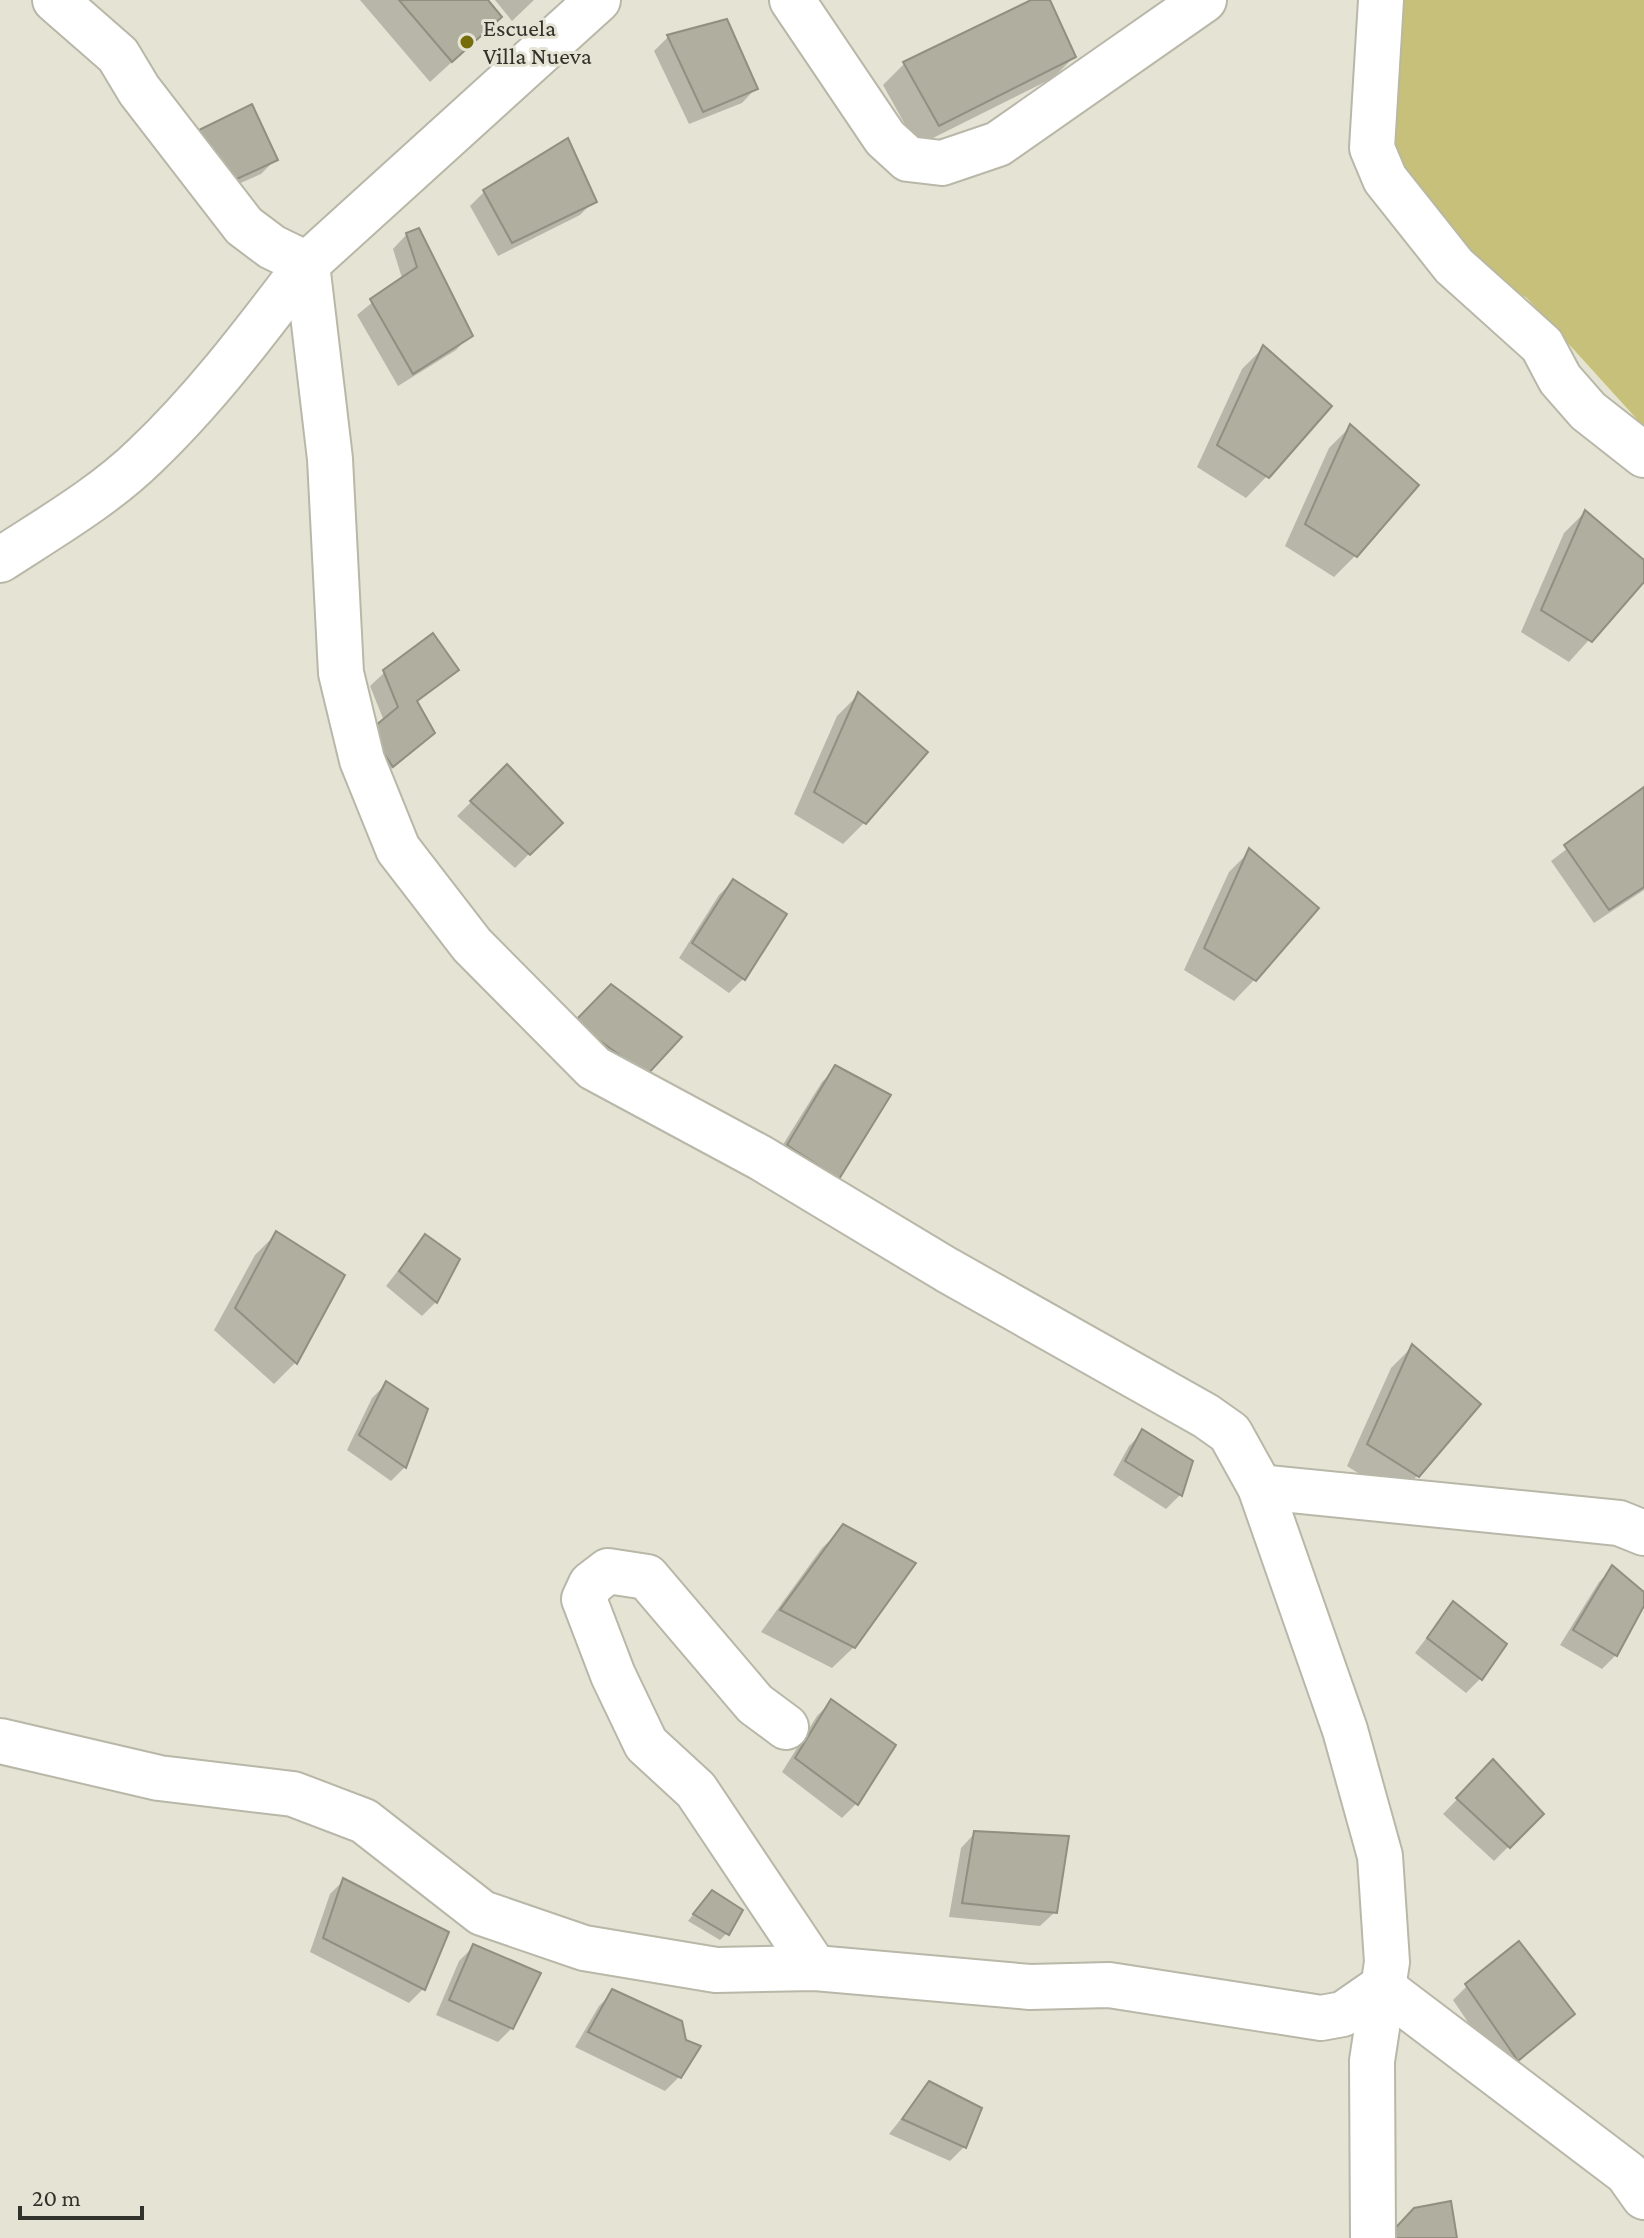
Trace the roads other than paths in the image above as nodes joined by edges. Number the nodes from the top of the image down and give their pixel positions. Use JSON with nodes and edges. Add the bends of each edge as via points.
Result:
{"nodes":[{"id":1,"x":55,"y":0,"type":"edge"},
{"id":2,"x":598,"y":0,"type":"edge"},
{"id":3,"x":792,"y":0,"type":"edge"},
{"id":4,"x":1204,"y":0,"type":"edge"},
{"id":5,"x":1381,"y":0,"type":"edge"},
{"id":6,"x":307,"y":264,"type":"junction"},
{"id":7,"x":1644,"y":455,"type":"edge"},
{"id":8,"x":0,"y":560,"type":"edge"},
{"id":9,"x":1260,"y":1487,"type":"junction"},
{"id":10,"x":1644,"y":1533,"type":"edge"},
{"id":11,"x":786,"y":1727,"type":"dead end"},
{"id":12,"x":0,"y":1741,"type":"edge"},
{"id":13,"x":815,"y":1968,"type":"junction"},
{"id":14,"x":1382,"y":1987,"type":"junction"},
{"id":15,"x":1644,"y":2197,"type":"edge"},
{"id":16,"x":1373,"y":2238,"type":"edge"}],
"edges":[{"from":1,"to":6,"type":"street","via":[[118,55],[244,226]]},
{"from":2,"to":6,"type":"street"},
{"from":3,"to":4,"type":"street","via":[[885,138],[908,159],[942,163],[998,144]]},
{"from":5,"to":7,"type":"street","via":[[1372,148],[1385,179],[1454,266],[1542,345],[1560,379],[1588,411]]},
{"from":6,"to":8,"type":"street","via":[[232,363],[144,458]]},
{"from":6,"to":9,"type":"street","via":[[330,459],[341,673],[362,760],[398,849],[463,933],[594,1068],[761,1158],[1206,1416],[1230,1433]]},
{"from":9,"to":10,"type":"street","via":[[1619,1523]]},
{"from":9,"to":14,"type":"street","via":[[1345,1730],[1380,1856],[1387,1962]]},
{"from":11,"to":13,"type":"street","via":[[755,1704],[647,1577],[608,1571],[591,1584],[584,1599],[646,1744],[696,1790]]},
{"from":12,"to":13,"type":"street","via":[[159,1778],[293,1794],[364,1821],[482,1913],[584,1948],[716,1970]]},
{"from":13,"to":14,"type":"street","via":[[1030,1987],[1109,1985],[1321,2018],[1343,2014]]},
{"from":14,"to":15,"type":"street","via":[[1627,2173]]},
{"from":14,"to":16,"type":"street","via":[[1372,2061]]}]}
